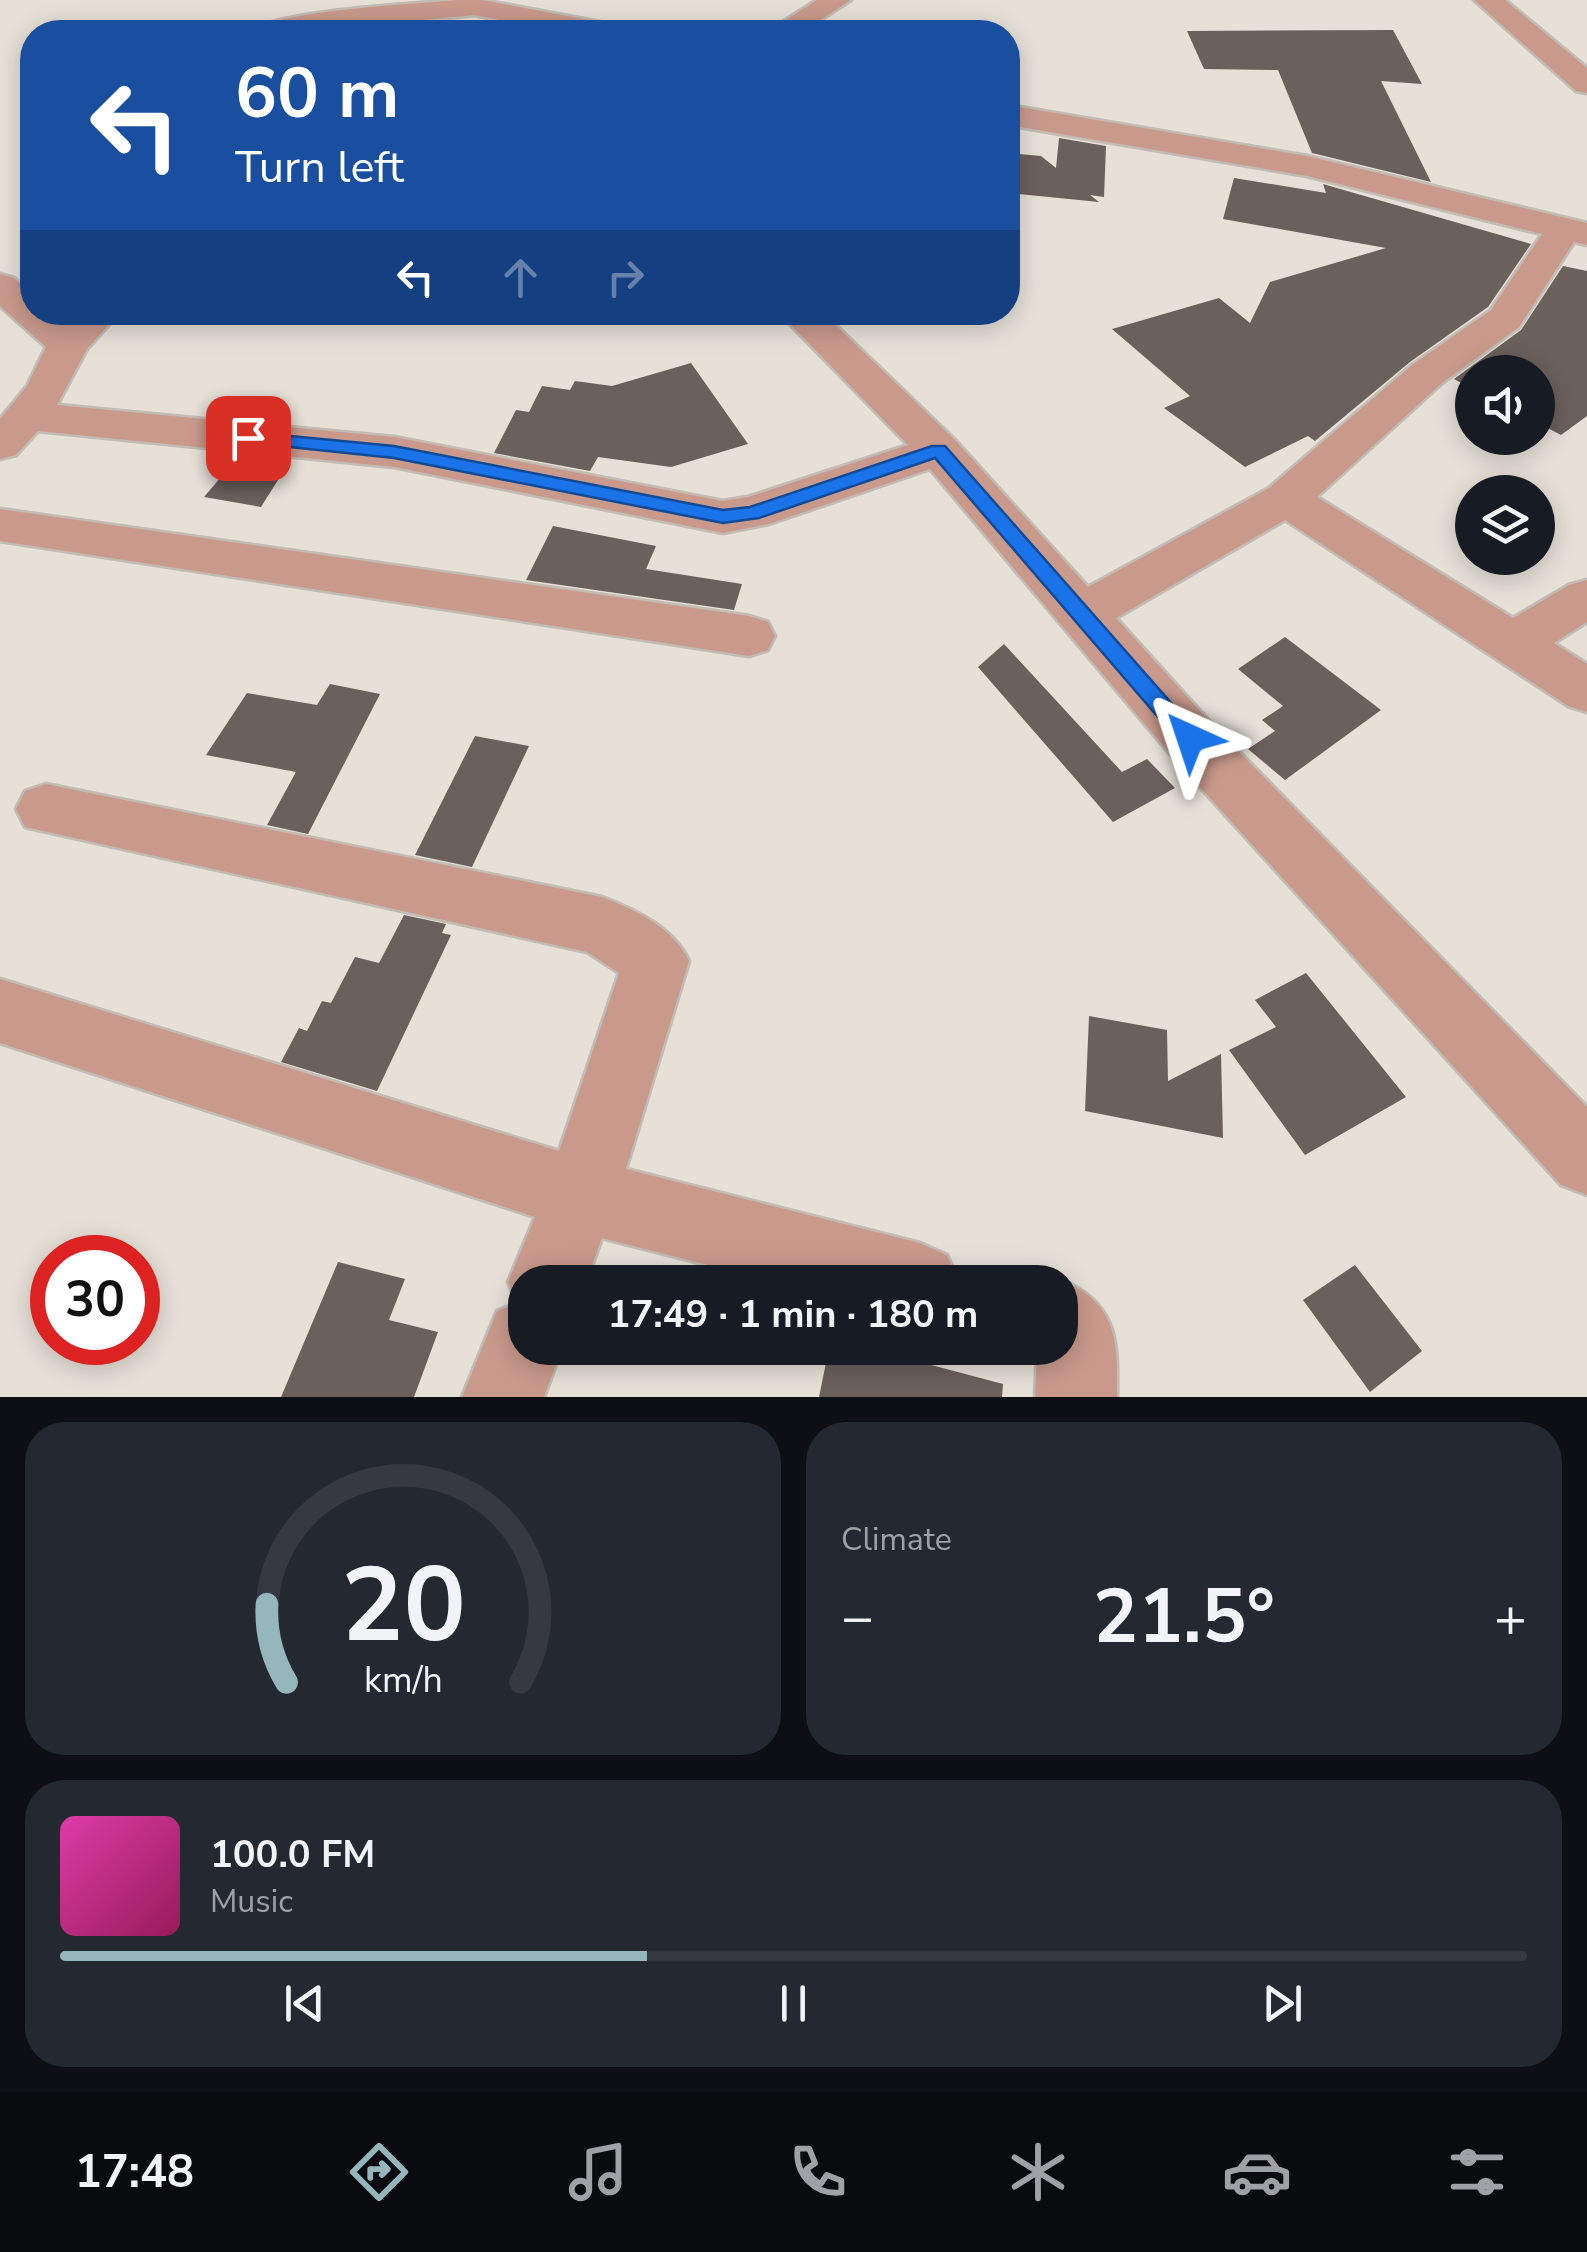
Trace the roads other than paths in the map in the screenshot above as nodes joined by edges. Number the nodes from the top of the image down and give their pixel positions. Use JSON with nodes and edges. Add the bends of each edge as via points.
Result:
{"nodes":[{"id":1,"x":836,"y":0,"type":"edge"},
{"id":2,"x":1488,"y":0,"type":"edge"},
{"id":3,"x":472,"y":3,"type":"edge"},
{"id":4,"x":335,"y":20,"type":"edge"},
{"id":5,"x":501,"y":20,"type":"edge"},
{"id":6,"x":551,"y":20,"type":"edge"},
{"id":7,"x":802,"y":20,"type":"edge"},
{"id":8,"x":1587,"y":84,"type":"edge"},
{"id":9,"x":1020,"y":117,"type":"edge"},
{"id":10,"x":1576,"y":231,"type":"edge"},
{"id":11,"x":0,"y":286,"type":"edge"},
{"id":12,"x":20,"y":303,"type":"edge"},
{"id":13,"x":45,"y":325,"type":"edge"},
{"id":14,"x":87,"y":325,"type":"edge"},
{"id":15,"x":811,"y":325,"type":"edge"},
{"id":16,"x":68,"y":345,"type":"junction"},
{"id":17,"x":14,"y":431,"type":"edge"},
{"id":18,"x":939,"y":450,"type":"junction"},
{"id":19,"x":1286,"y":499,"type":"junction"},
{"id":20,"x":0,"y":526,"type":"edge"},
{"id":21,"x":1587,"y":598,"type":"edge"},
{"id":22,"x":1080,"y":614,"type":"junction"},
{"id":23,"x":749,"y":636,"type":"dead end"},
{"id":24,"x":1512,"y":643,"type":"junction"},
{"id":25,"x":1587,"y":691,"type":"edge"},
{"id":26,"x":46,"y":809,"type":"dead end"},
{"id":27,"x":0,"y":1011,"type":"edge"},
{"id":28,"x":1587,"y":1159,"type":"edge"},
{"id":29,"x":581,"y":1195,"type":"junction"},
{"id":30,"x":554,"y":1265,"type":"edge"},
{"id":31,"x":854,"y":1265,"type":"edge"},
{"id":32,"x":515,"y":1365,"type":"edge"},
{"id":33,"x":1077,"y":1365,"type":"edge"},
{"id":34,"x":502,"y":1397,"type":"edge"},
{"id":35,"x":1076,"y":1397,"type":"edge"}],
"edges":[{"from":1,"to":7,"type":"street"},
{"from":2,"to":8,"type":"street"},
{"from":3,"to":4,"type":"street"},
{"from":3,"to":5,"type":"street"},
{"from":3,"to":6,"type":"street"},
{"from":9,"to":10,"type":"street","via":[[1307,166]]},
{"from":10,"to":19,"type":"street","via":[[1505,318],[1427,374]]},
{"from":11,"to":12,"type":"street"},
{"from":13,"to":16,"type":"street"},
{"from":14,"to":16,"type":"street"},
{"from":15,"to":18,"type":"street"},
{"from":16,"to":17,"type":"street","via":[[56,378]]},
{"from":17,"to":18,"type":"street","via":[[394,452],[723,517]]},
{"from":18,"to":22,"type":"street"},
{"from":19,"to":22,"type":"street"},
{"from":19,"to":24,"type":"street"},
{"from":20,"to":23,"type":"street"},
{"from":21,"to":24,"type":"street"},
{"from":22,"to":28,"type":"street"},
{"from":24,"to":25,"type":"street"},
{"from":26,"to":29,"type":"street","via":[[602,926],[656,961]]},
{"from":27,"to":29,"type":"street"},
{"from":29,"to":30,"type":"street"},
{"from":29,"to":31,"type":"street"},
{"from":32,"to":34,"type":"street"},
{"from":33,"to":35,"type":"street"}]}
